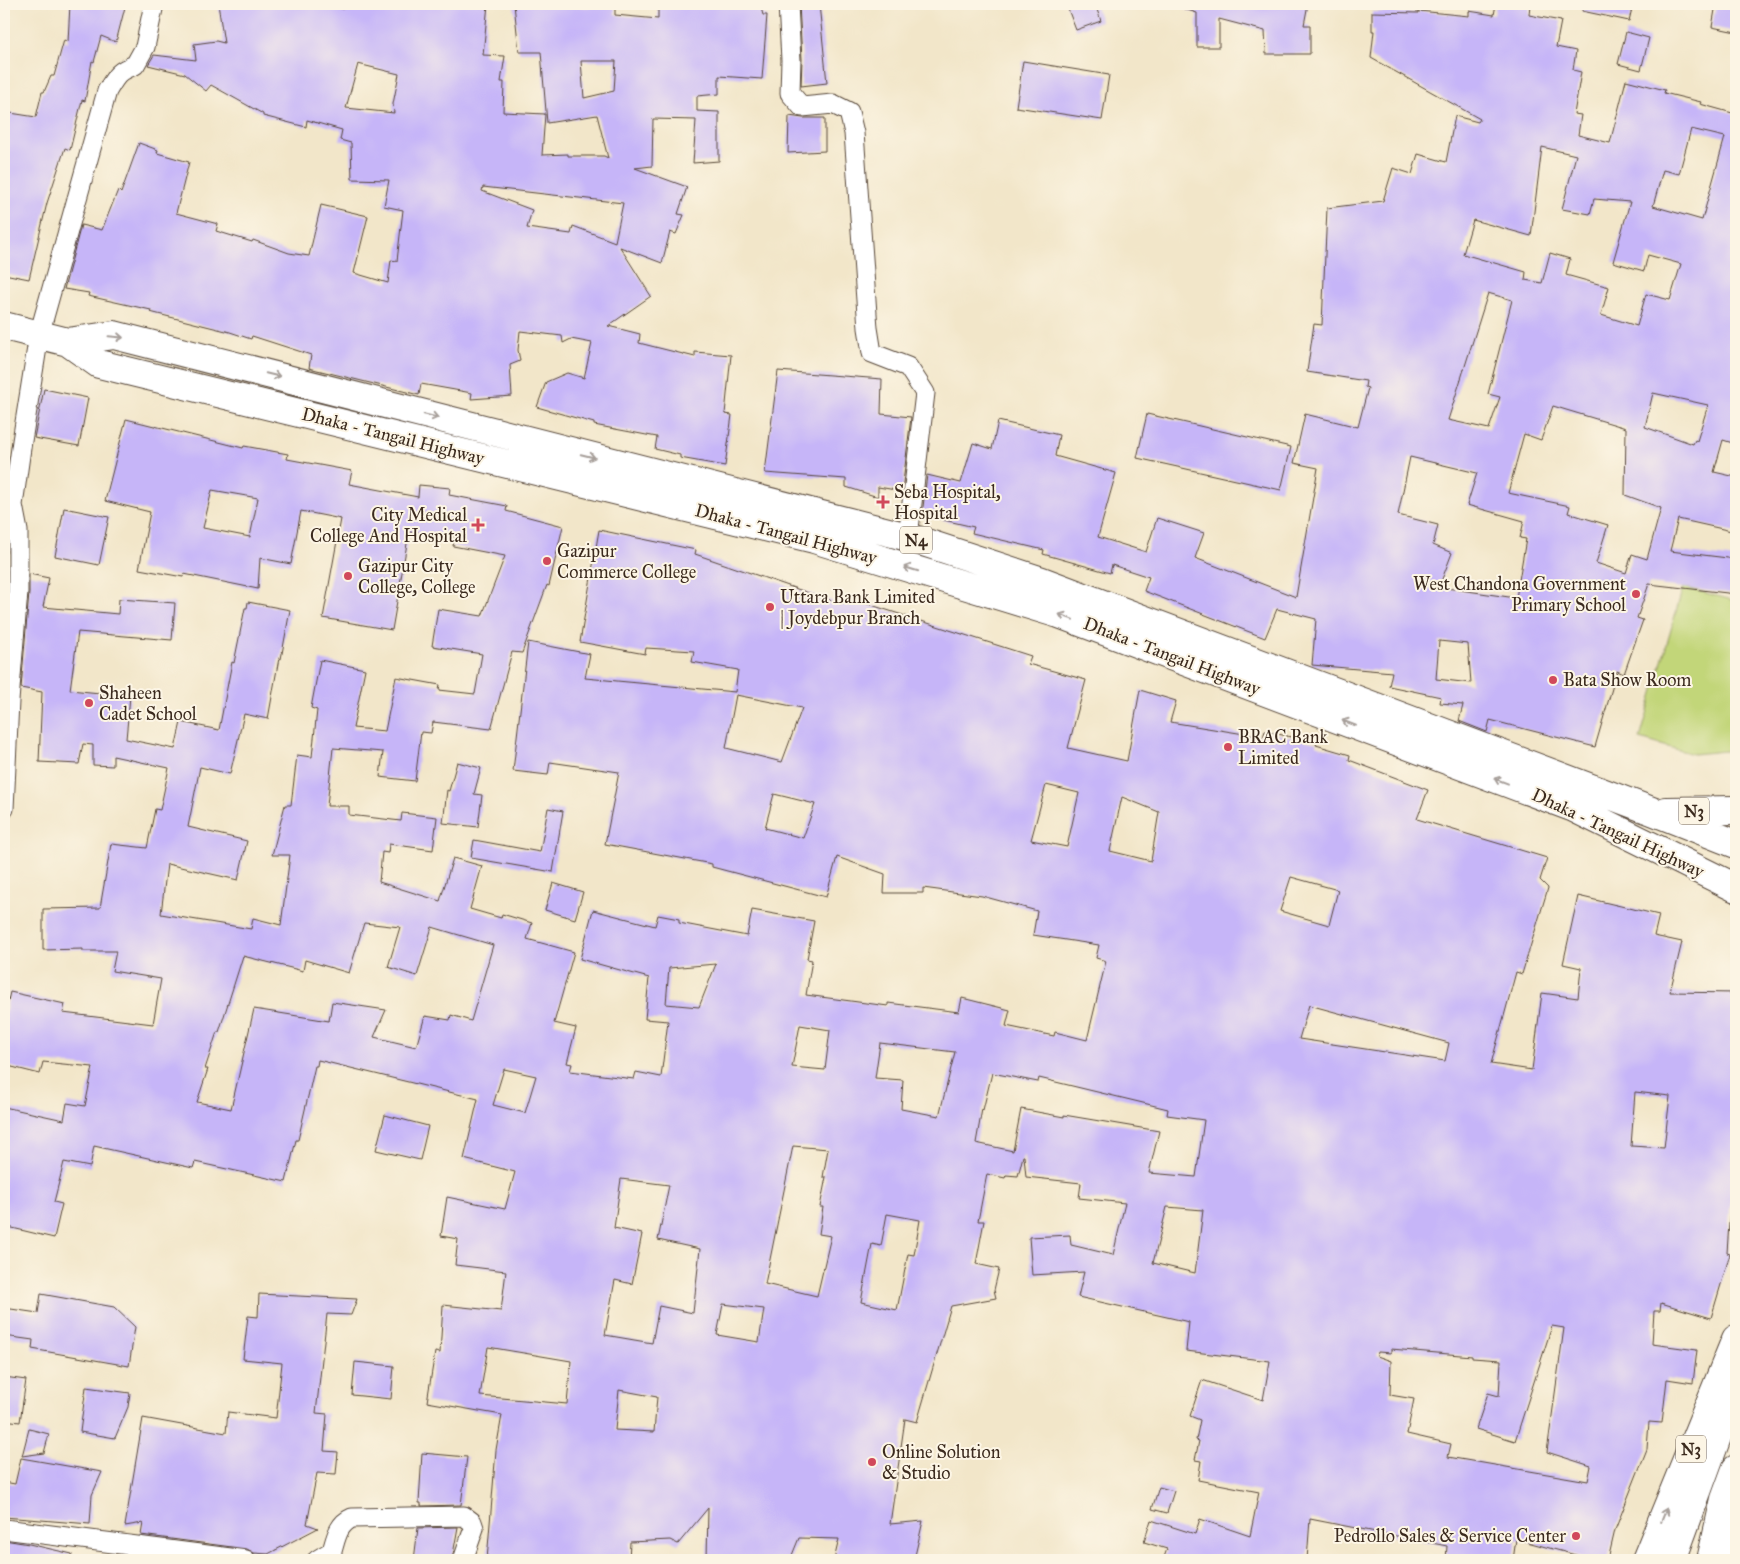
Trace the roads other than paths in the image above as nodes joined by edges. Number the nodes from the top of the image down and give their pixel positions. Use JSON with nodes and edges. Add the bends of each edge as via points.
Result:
{"nodes":[{"id":1,"x":154,"y":4,"type":"edge"},
{"id":2,"x":788,"y":4,"type":"edge"},
{"id":3,"x":4,"y":326,"type":"edge"},
{"id":4,"x":39,"y":335,"type":"junction"},
{"id":5,"x":68,"y":342,"type":"junction"},
{"id":6,"x":908,"y":537,"type":"junction"},
{"id":7,"x":4,"y":809,"type":"edge"},
{"id":8,"x":1736,"y":810,"type":"edge"},
{"id":9,"x":1652,"y":811,"type":"junction"},
{"id":10,"x":1736,"y":844,"type":"edge"},
{"id":11,"x":1736,"y":888,"type":"edge"},
{"id":12,"x":1736,"y":1339,"type":"edge"},
{"id":13,"x":1736,"y":1385,"type":"edge"},
{"id":14,"x":1736,"y":1469,"type":"edge"},
{"id":15,"x":4,"y":1529,"type":"edge"},
{"id":16,"x":1736,"y":1534,"type":"edge"},
{"id":17,"x":246,"y":1560,"type":"edge"},
{"id":18,"x":317,"y":1560,"type":"edge"},
{"id":19,"x":463,"y":1560,"type":"edge"},
{"id":20,"x":1646,"y":1560,"type":"edge"},
{"id":21,"x":1672,"y":1560,"type":"edge"},
{"id":22,"x":1711,"y":1560,"type":"edge"},
{"id":23,"x":1724,"y":1560,"type":"edge"}],
"edges":[{"from":1,"to":4,"type":"street","via":[[144,47],[135,65],[116,74],[107,91]]},
{"from":2,"to":6,"type":"street","via":[[790,93],[802,107],[833,104],[849,112],[854,133],[872,353],[908,367],[925,393]]},
{"from":3,"to":4,"type":"highway","name":"Dhaka - Tangail Highway","number":"N4"},
{"from":4,"to":5,"type":"highway","name":"Dhaka - Tangail Highway","number":"N4"},
{"from":4,"to":7,"type":"street","via":[[13,505],[18,531],[18,592]]},
{"from":5,"to":6,"type":"highway","name":"Dhaka - Tangail Highway","number":"N4","one_way":true,"via":[[114,335]]},
{"from":11,"to":5,"type":"highway","name":"Dhaka - Tangail Highway","number":"N4","one_way":true,"via":[[1574,808],[1059,614],[814,539],[100,364]]},
{"from":6,"to":9,"type":"highway","name":"Dhaka - Tangail Highway","number":"N4","via":[[1042,581]]},
{"from":8,"to":9,"type":"highway","number":"N3"},
{"from":9,"to":10,"type":"highway","name":"Dhaka - Tangail Highway","number":"N4"},
{"from":20,"to":12,"type":"highway","number":"N3","one_way":true},
{"from":13,"to":21,"type":"highway"},
{"from":14,"to":22,"type":"highway"},
{"from":15,"to":17,"type":"street"},
{"from":16,"to":23,"type":"highway"},
{"from":18,"to":19,"type":"street","via":[[332,1552],[341,1526],[352,1518],[464,1516],[474,1528]]}]}
